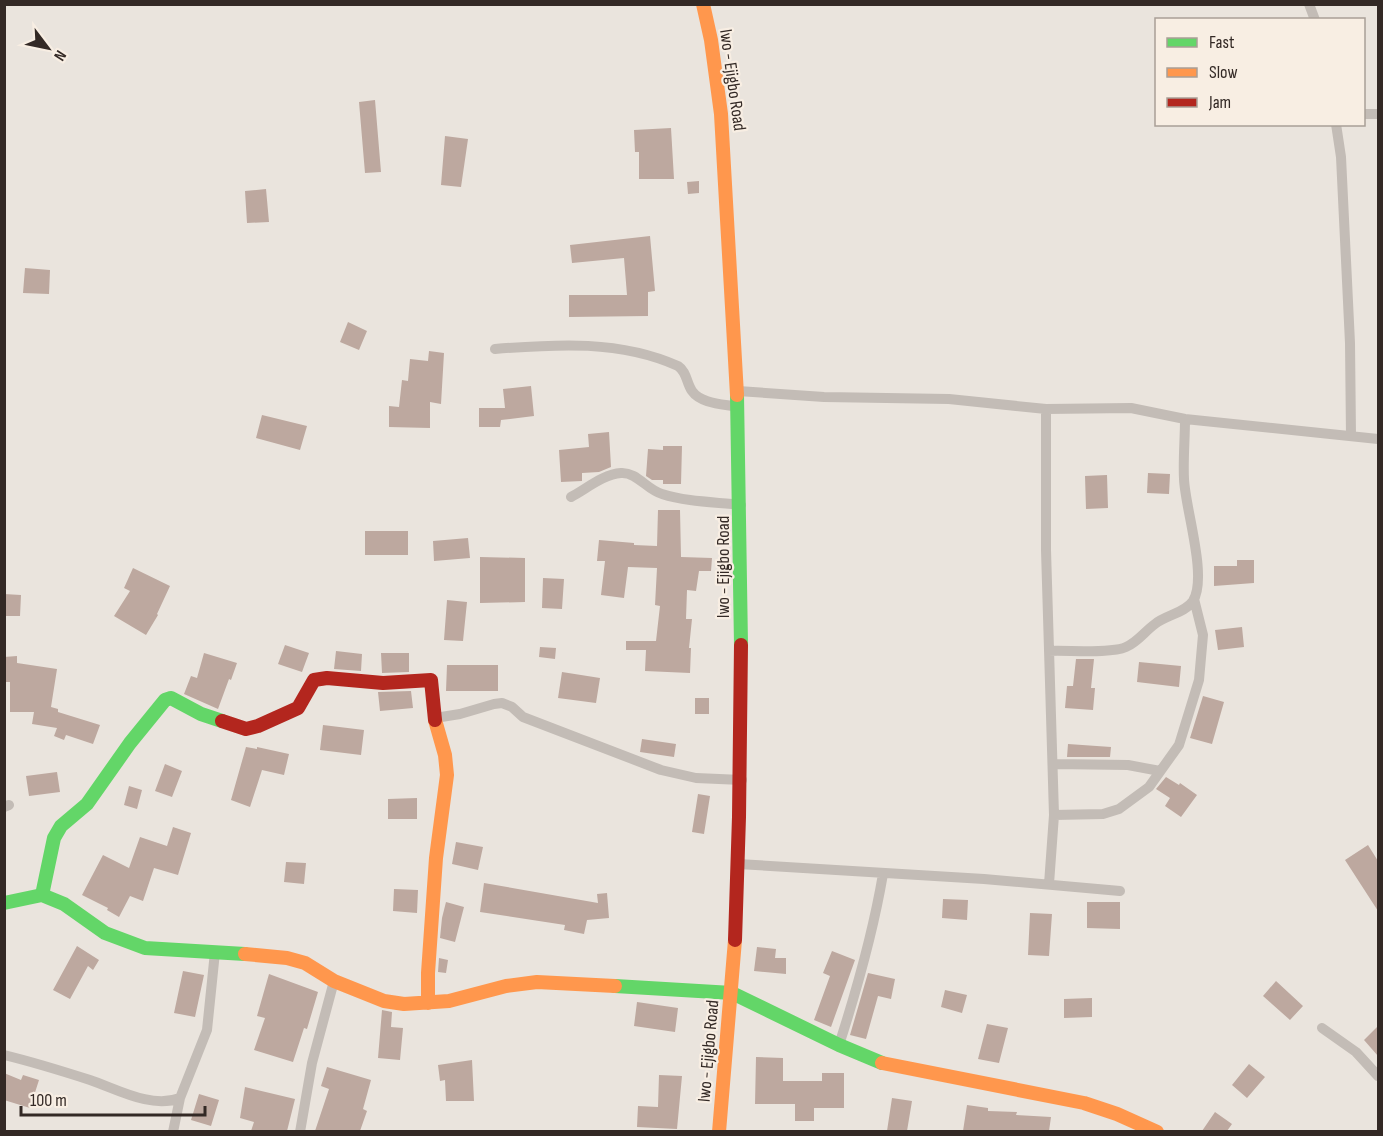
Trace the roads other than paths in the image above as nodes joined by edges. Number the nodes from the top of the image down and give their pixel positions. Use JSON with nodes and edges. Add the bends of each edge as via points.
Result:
{"nodes":[{"id":1,"x":702,"y":4,"type":"edge"},
{"id":2,"x":1336,"y":126,"type":"edge"},
{"id":3,"x":495,"y":349,"type":"dead end"},
{"id":4,"x":738,"y":391,"type":"junction"},
{"id":5,"x":738,"y":406,"type":"junction"},
{"id":6,"x":1046,"y":409,"type":"junction"},
{"id":7,"x":1185,"y":419,"type":"junction"},
{"id":8,"x":1351,"y":436,"type":"junction"},
{"id":9,"x":1378,"y":439,"type":"edge"},
{"id":10,"x":571,"y":497,"type":"dead end"},
{"id":11,"x":741,"y":505,"type":"junction"},
{"id":12,"x":1194,"y":599,"type":"junction"},
{"id":13,"x":1049,"y":651,"type":"junction"},
{"id":14,"x":435,"y":718,"type":"junction"},
{"id":15,"x":1054,"y":764,"type":"junction"},
{"id":16,"x":1160,"y":771,"type":"junction"},
{"id":17,"x":741,"y":780,"type":"junction"},
{"id":18,"x":1054,"y":815,"type":"junction"},
{"id":19,"x":738,"y":864,"type":"junction"},
{"id":20,"x":883,"y":874,"type":"junction"},
{"id":21,"x":1049,"y":884,"type":"junction"},
{"id":22,"x":1120,"y":891,"type":"dead end"},
{"id":23,"x":42,"y":895,"type":"junction"},
{"id":24,"x":4,"y":903,"type":"edge"},
{"id":25,"x":215,"y":952,"type":"junction"},
{"id":26,"x":334,"y":981,"type":"junction"},
{"id":27,"x":732,"y":993,"type":"junction"},
{"id":28,"x":428,"y":1003,"type":"junction"},
{"id":29,"x":1322,"y":1028,"type":"dead end"},
{"id":30,"x":839,"y":1045,"type":"junction"},
{"id":31,"x":4,"y":1054,"type":"edge"},
{"id":32,"x":1378,"y":1076,"type":"edge"},
{"id":33,"x":180,"y":1098,"type":"junction"},
{"id":34,"x":173,"y":1131,"type":"edge"},
{"id":35,"x":300,"y":1131,"type":"edge"},
{"id":36,"x":719,"y":1131,"type":"edge"},
{"id":37,"x":1157,"y":1131,"type":"edge"}],
"edges":[{"from":1,"to":4,"type":"street","name":"Iwo - Ejigbo Road","via":[[723,132]]},
{"from":2,"to":8,"type":"street","via":[[1350,343]]},
{"from":3,"to":5,"type":"street","via":[[546,345],[621,348],[678,366],[684,370],[692,391],[704,400]]},
{"from":4,"to":5,"type":"street","name":"Iwo - Ejigbo Road"},
{"from":4,"to":6,"type":"street","via":[[949,399]]},
{"from":5,"to":11,"type":"street","name":"Iwo - Ejigbo Road"},
{"from":6,"to":7,"type":"street","via":[[1131,408]]},
{"from":6,"to":13,"type":"street"},
{"from":7,"to":8,"type":"street"},
{"from":7,"to":12,"type":"street","via":[[1184,478],[1197,575]]},
{"from":8,"to":9,"type":"street"},
{"from":10,"to":11,"type":"street","via":[[621,473],[636,477],[659,493]]},
{"from":11,"to":17,"type":"street","name":"Iwo - Ejigbo Road"},
{"from":12,"to":13,"type":"street","via":[[1187,608],[1154,624],[1127,647]]},
{"from":12,"to":16,"type":"street","via":[[1203,634],[1199,680],[1179,745]]},
{"from":13,"to":15,"type":"street"},
{"from":14,"to":17,"type":"street","via":[[502,703],[524,717],[661,770],[696,778]]},
{"from":14,"to":23,"type":"street","via":[[431,680],[314,680],[298,708],[246,729],[201,714],[171,698],[165,700],[87,804],[61,826],[54,838]]},
{"from":14,"to":28,"type":"street","via":[[447,776],[436,858]]},
{"from":15,"to":16,"type":"street","via":[[1128,765]]},
{"from":15,"to":18,"type":"street"},
{"from":16,"to":18,"type":"street","via":[[1149,787],[1119,809],[1103,814]]},
{"from":17,"to":19,"type":"street","name":"Iwo - Ejigbo Road"},
{"from":18,"to":21,"type":"street"},
{"from":19,"to":20,"type":"street"},
{"from":19,"to":27,"type":"street","name":"Iwo - Ejigbo Road"},
{"from":20,"to":21,"type":"street"},
{"from":20,"to":30,"type":"street","via":[[866,960]]},
{"from":21,"to":22,"type":"street"},
{"from":23,"to":24,"type":"street"},
{"from":23,"to":25,"type":"street","via":[[132,945],[164,951]]},
{"from":25,"to":26,"type":"street","via":[[287,958],[305,963]]},
{"from":25,"to":33,"type":"street","via":[[207,1030]]},
{"from":26,"to":28,"type":"street","via":[[384,1001]]},
{"from":26,"to":35,"type":"street","via":[[312,1063]]},
{"from":27,"to":28,"type":"street","via":[[537,982]]},
{"from":27,"to":30,"type":"street"},
{"from":27,"to":36,"type":"street","name":"Iwo - Ejigbo Road"},
{"from":29,"to":32,"type":"street","via":[[1356,1052]]},
{"from":30,"to":37,"type":"street","via":[[894,1066],[1084,1104]]},
{"from":31,"to":33,"type":"street","via":[[137,1097],[165,1101]]},
{"from":33,"to":34,"type":"street"}]}
